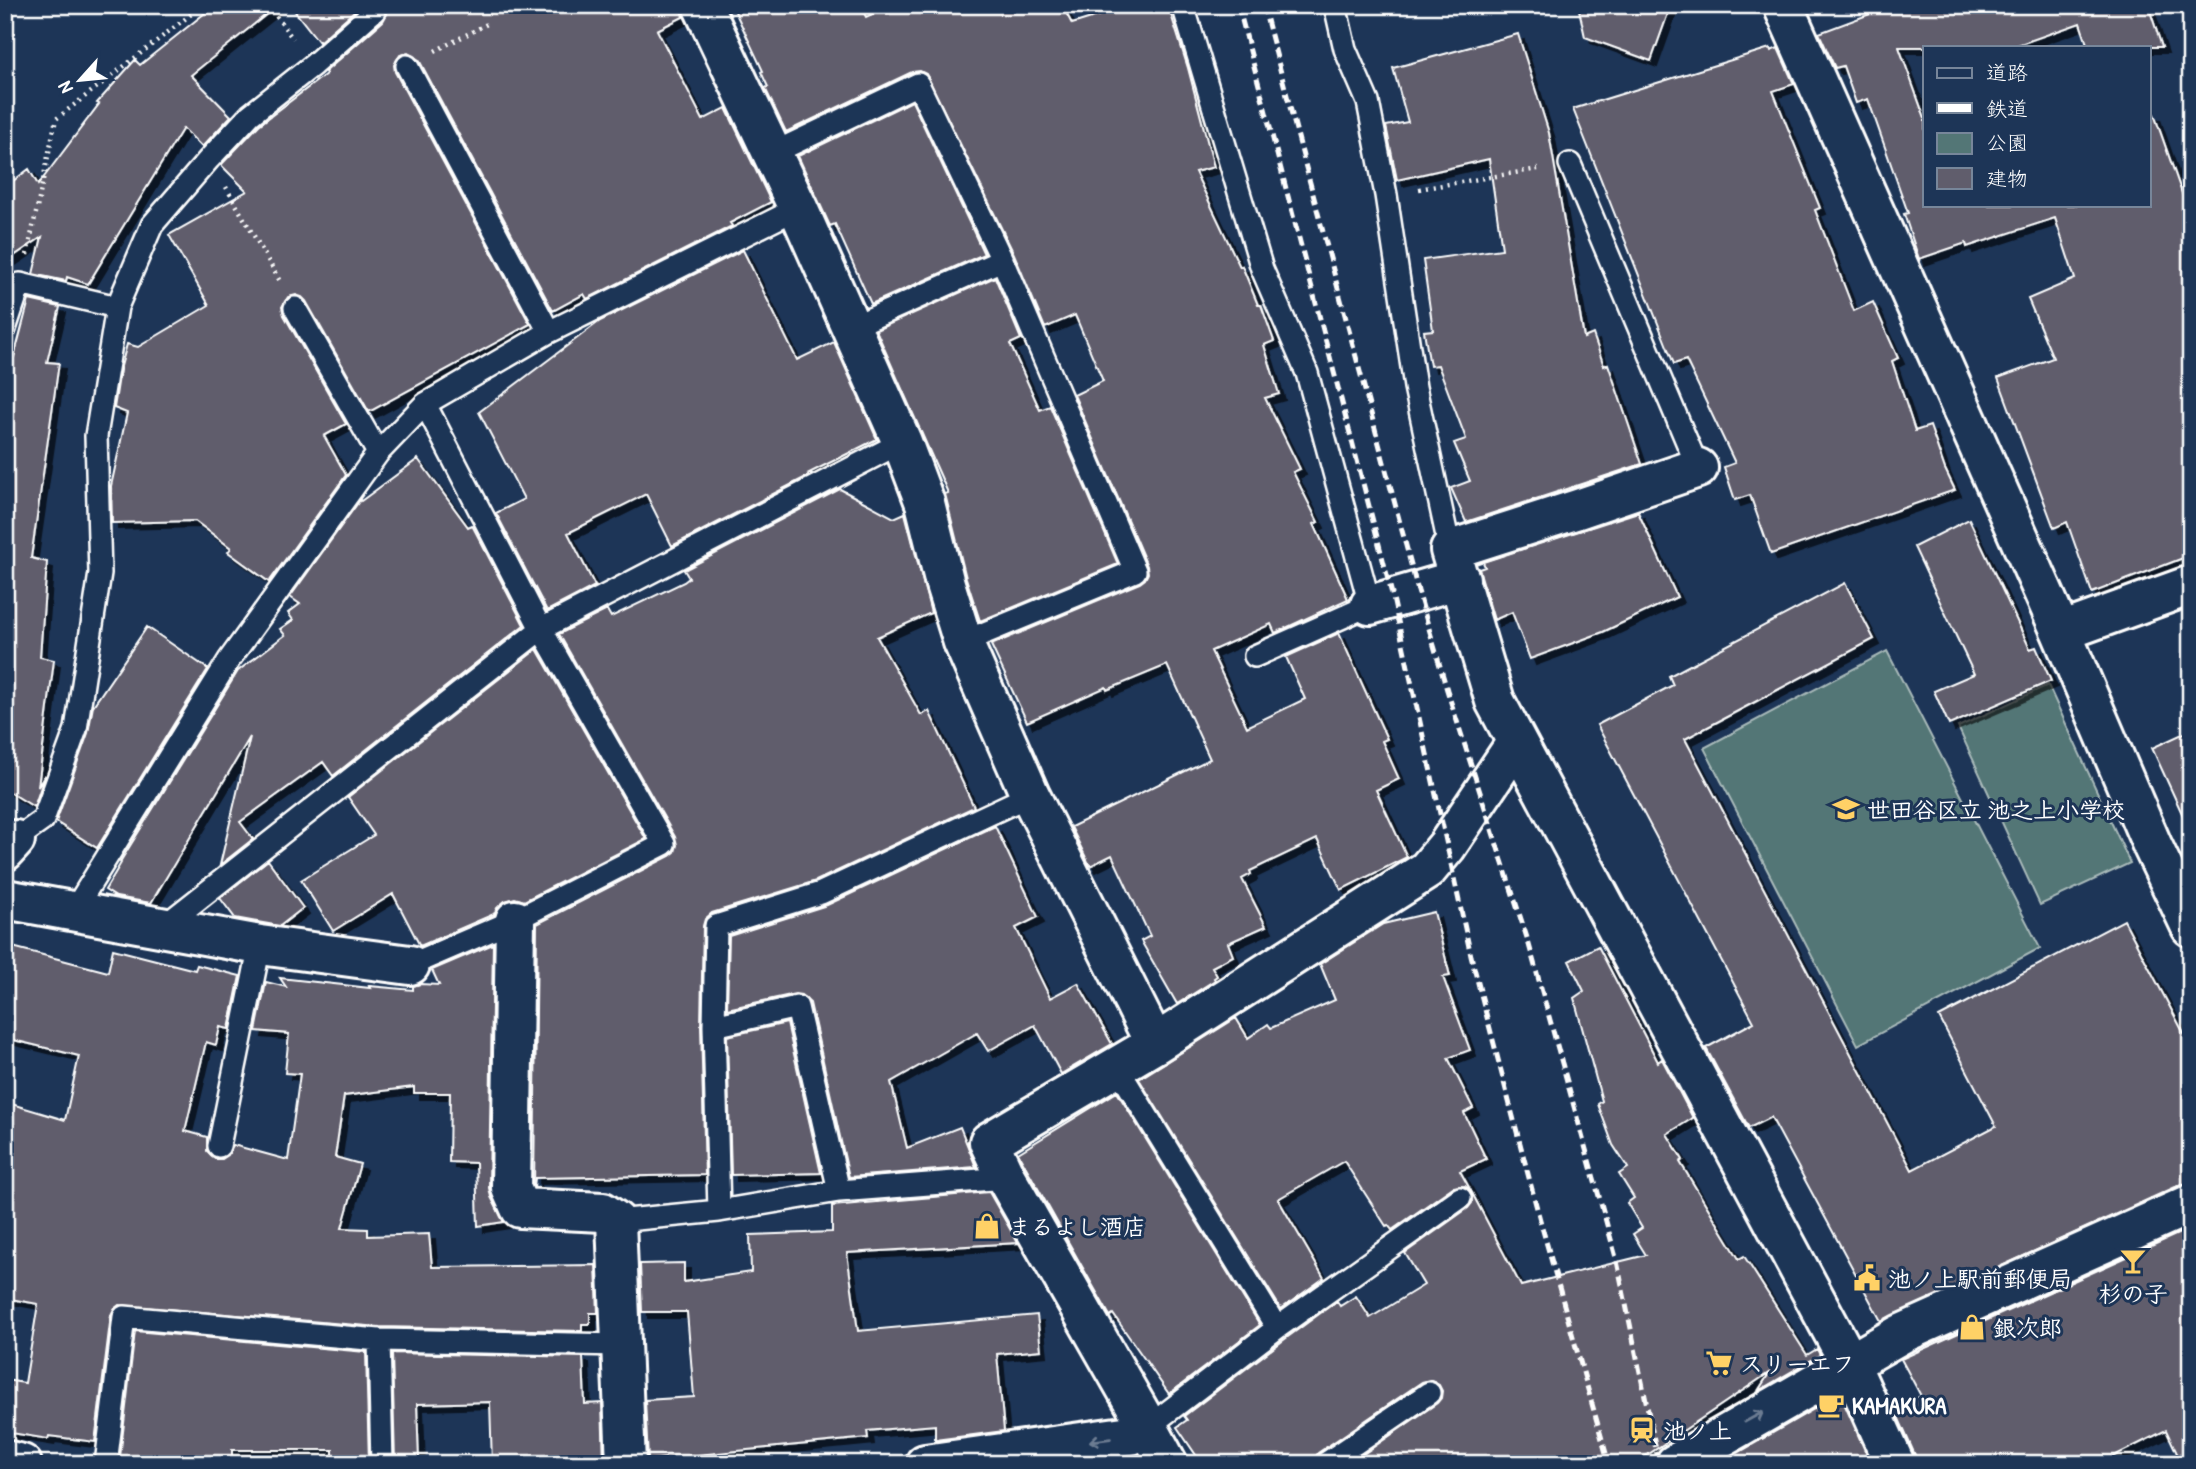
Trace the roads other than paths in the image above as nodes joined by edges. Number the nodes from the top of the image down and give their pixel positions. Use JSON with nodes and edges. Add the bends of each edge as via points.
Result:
{"nodes":[{"id":1,"x":702,"y":5,"type":"edge"},
{"id":2,"x":1183,"y":5,"type":"edge"},
{"id":3,"x":1335,"y":5,"type":"edge"},
{"id":4,"x":1785,"y":10,"type":"dead end"},
{"id":5,"x":374,"y":11,"type":"dead end"},
{"id":6,"x":407,"y":66,"type":"road end"},
{"id":7,"x":773,"y":153,"type":"junction"},
{"id":8,"x":1570,"y":164,"type":"road end"},
{"id":9,"x":798,"y":208,"type":"junction"},
{"id":10,"x":1002,"y":260,"type":"junction"},
{"id":11,"x":117,"y":307,"type":"junction"},
{"id":12,"x":295,"y":308,"type":"road end"},
{"id":13,"x":852,"y":327,"type":"junction"},
{"id":14,"x":5,"y":329,"type":"edge"},
{"id":15,"x":549,"y":332,"type":"junction"},
{"id":16,"x":425,"y":404,"type":"junction"},
{"id":17,"x":902,"y":442,"type":"junction"},
{"id":18,"x":377,"y":453,"type":"junction"},
{"id":19,"x":1698,"y":468,"type":"joint"},
{"id":20,"x":1455,"y":564,"type":"junction"},
{"id":21,"x":2191,"y":584,"type":"edge"},
{"id":22,"x":1370,"y":605,"type":"junction"},
{"id":23,"x":541,"y":629,"type":"junction"},
{"id":24,"x":2061,"y":632,"type":"junction"},
{"id":25,"x":963,"y":642,"type":"junction"},
{"id":26,"x":1255,"y":656,"type":"dead end"},
{"id":27,"x":1516,"y":743,"type":"junction"},
{"id":28,"x":1030,"y":795,"type":"junction"},
{"id":29,"x":9,"y":841,"type":"edge"},
{"id":30,"x":5,"y":900,"type":"edge"},
{"id":31,"x":74,"y":912,"type":"junction"},
{"id":32,"x":515,"y":920,"type":"junction"},
{"id":33,"x":164,"y":926,"type":"junction"},
{"id":34,"x":2191,"y":927,"type":"edge"},
{"id":35,"x":260,"y":945,"type":"junction"},
{"id":36,"x":410,"y":965,"type":"joint"},
{"id":37,"x":714,"y":1026,"type":"junction"},
{"id":38,"x":1156,"y":1044,"type":"junction"},
{"id":39,"x":1117,"y":1067,"type":"junction"},
{"id":40,"x":219,"y":1146,"type":"dead end"},
{"id":41,"x":1006,"y":1178,"type":"junction"},
{"id":42,"x":839,"y":1191,"type":"junction"},
{"id":43,"x":1460,"y":1198,"type":"dead end"},
{"id":44,"x":2191,"y":1204,"type":"edge"},
{"id":45,"x":719,"y":1211,"type":"junction"},
{"id":46,"x":616,"y":1221,"type":"junction"},
{"id":47,"x":1277,"y":1328,"type":"junction"},
{"id":48,"x":379,"y":1340,"type":"junction"},
{"id":49,"x":621,"y":1345,"type":"junction"},
{"id":50,"x":1850,"y":1364,"type":"junction"},
{"id":51,"x":1429,"y":1393,"type":"dead end"},
{"id":52,"x":1148,"y":1427,"type":"junction"},
{"id":53,"x":1685,"y":1457,"type":"edge"},
{"id":54,"x":5,"y":1460,"type":"edge"},
{"id":55,"x":22,"y":1464,"type":"edge"},
{"id":56,"x":106,"y":1464,"type":"edge"},
{"id":57,"x":382,"y":1464,"type":"edge"},
{"id":58,"x":626,"y":1464,"type":"edge"},
{"id":59,"x":925,"y":1464,"type":"edge"},
{"id":60,"x":1168,"y":1464,"type":"edge"},
{"id":61,"x":1325,"y":1464,"type":"edge"},
{"id":62,"x":1895,"y":1464,"type":"edge"}],
"edges":[{"from":1,"to":7,"type":"street"},
{"from":2,"to":22,"type":"lane","via":[[1262,269],[1307,373]]},
{"from":3,"to":20,"type":"lane","via":[[1345,49],[1368,102],[1415,387]]},
{"from":4,"to":24,"type":"street"},
{"from":5,"to":11,"type":"lane","via":[[250,115],[209,159],[152,225]]},
{"from":6,"to":15,"type":"lane"},
{"from":7,"to":9,"type":"street"},
{"from":7,"to":10,"type":"lane","via":[[918,84]]},
{"from":8,"to":19,"type":"lane"},
{"from":9,"to":13,"type":"street"},
{"from":9,"to":15,"type":"lane"},
{"from":10,"to":13,"type":"lane"},
{"from":10,"to":25,"type":"lane","via":[[1135,571]]},
{"from":11,"to":14,"type":"lane","via":[[20,284]]},
{"from":11,"to":29,"type":"lane","via":[[96,436],[100,573],[76,729],[43,820]]},
{"from":12,"to":18,"type":"lane"},
{"from":13,"to":17,"type":"street"},
{"from":15,"to":16,"type":"lane"},
{"from":16,"to":18,"type":"lane"},
{"from":16,"to":23,"type":"lane"},
{"from":17,"to":23,"type":"lane"},
{"from":17,"to":25,"type":"street","via":[[925,503]]},
{"from":18,"to":31,"type":"lane","via":[[229,660]]},
{"from":19,"to":20,"type":"street","via":[[1577,509]]},
{"from":20,"to":22,"type":"street"},
{"from":20,"to":27,"type":"street","via":[[1495,701]]},
{"from":21,"to":24,"type":"street"},
{"from":22,"to":26,"type":"lane"},
{"from":23,"to":32,"type":"lane","via":[[664,844]]},
{"from":23,"to":33,"type":"lane"},
{"from":24,"to":34,"type":"street"},
{"from":25,"to":28,"type":"street"},
{"from":27,"to":38,"type":"street","via":[[1427,870]]},
{"from":27,"to":50,"type":"street"},
{"from":28,"to":37,"type":"lane","via":[[821,893],[716,926]]},
{"from":28,"to":38,"type":"street"},
{"from":30,"to":31,"type":"street"},
{"from":31,"to":33,"type":"street"},
{"from":32,"to":36,"type":"lane"},
{"from":32,"to":46,"type":"street","via":[[511,1188],[520,1208],[603,1212]]},
{"from":33,"to":35,"type":"street"},
{"from":35,"to":36,"type":"street"},
{"from":35,"to":40,"type":"lane"},
{"from":37,"to":42,"type":"lane","via":[[797,1007]]},
{"from":37,"to":45,"type":"lane"},
{"from":38,"to":39,"type":"street"},
{"from":39,"to":41,"type":"street","via":[[989,1142]]},
{"from":39,"to":47,"type":"lane"},
{"from":41,"to":42,"type":"lane"},
{"from":41,"to":52,"type":"street"},
{"from":42,"to":45,"type":"lane"},
{"from":43,"to":47,"type":"lane"},
{"from":44,"to":50,"type":"street","via":[[1901,1334]]},
{"from":45,"to":46,"type":"lane"},
{"from":46,"to":49,"type":"street"},
{"from":47,"to":52,"type":"lane"},
{"from":48,"to":49,"type":"lane"},
{"from":48,"to":56,"type":"lane","via":[[124,1317]]},
{"from":48,"to":57,"type":"lane"},
{"from":49,"to":58,"type":"street"},
{"from":53,"to":50,"type":"street","one_way":true},
{"from":50,"to":62,"type":"street"},
{"from":51,"to":61,"type":"lane"},
{"from":52,"to":59,"type":"street","one_way":true,"via":[[1131,1435]]},
{"from":52,"to":60,"type":"street"},
{"from":54,"to":55,"type":"street"}]}
